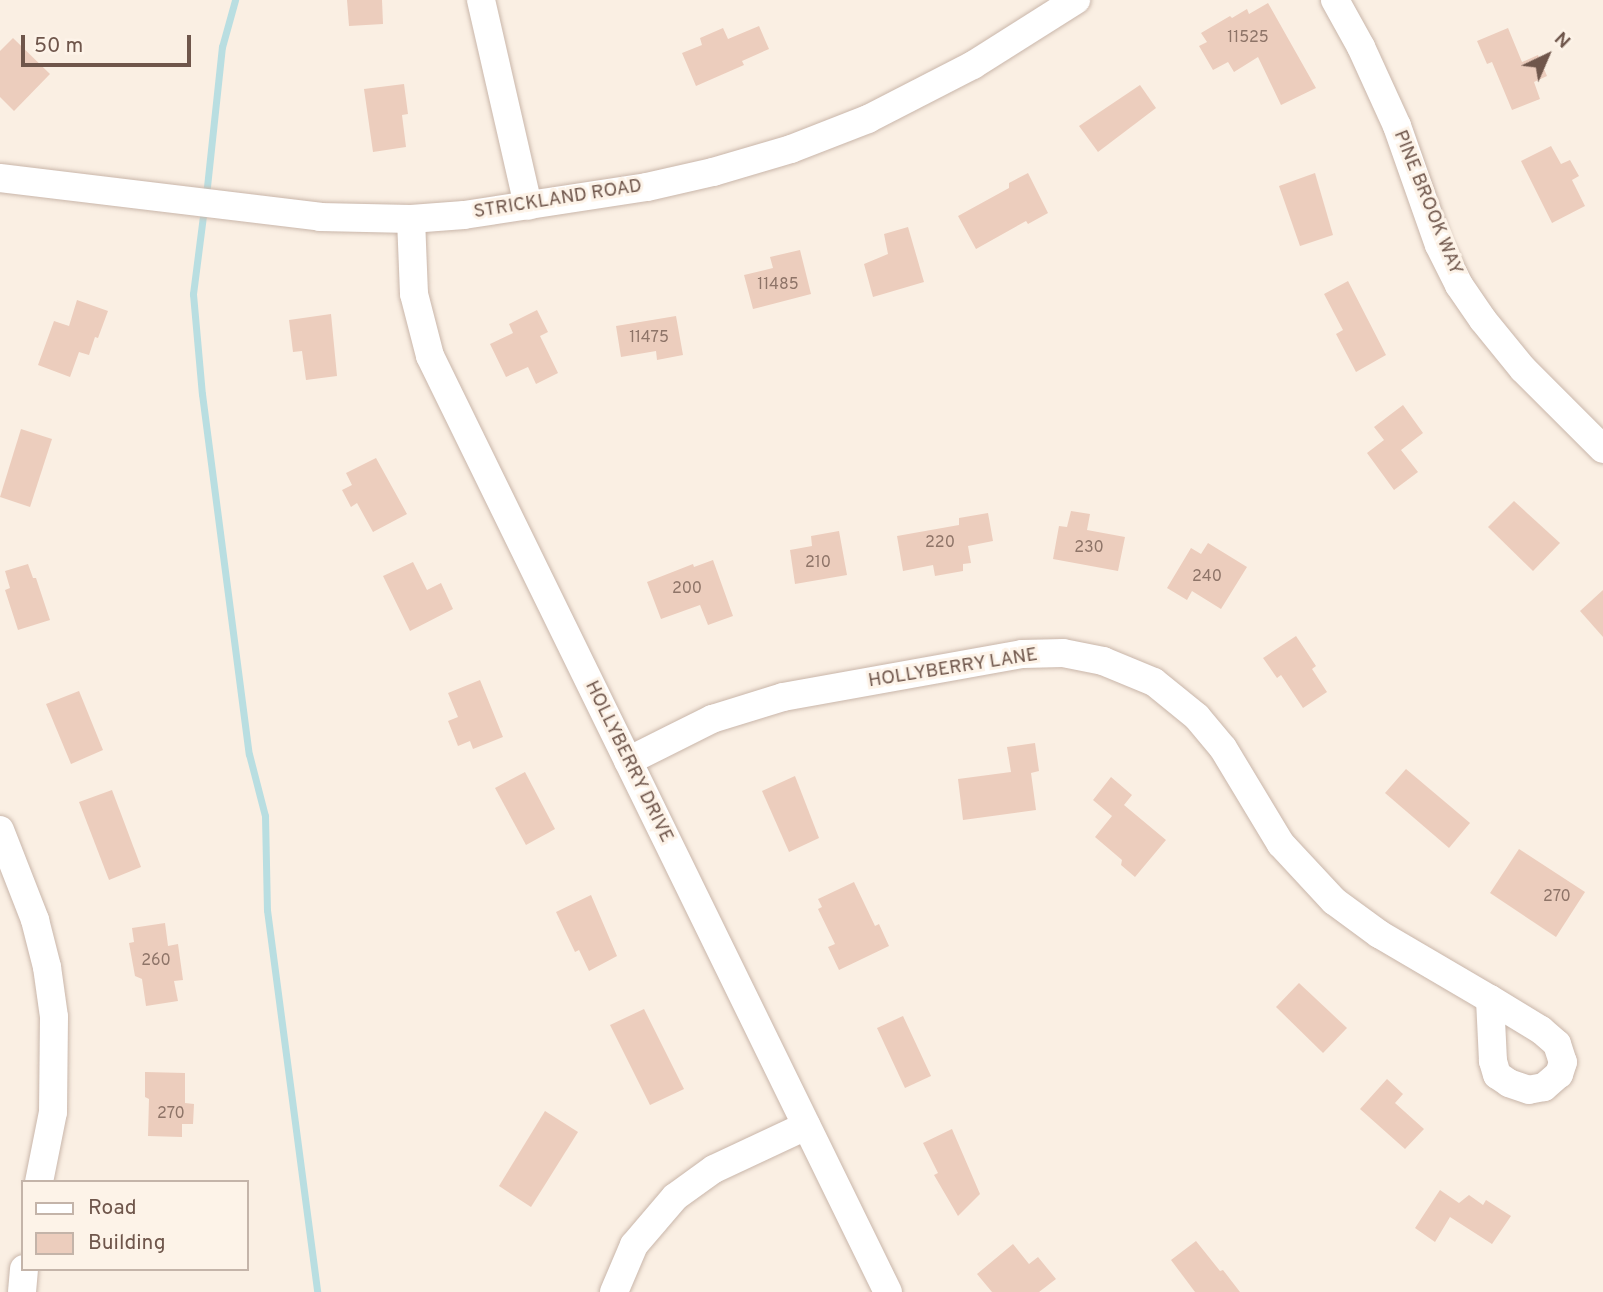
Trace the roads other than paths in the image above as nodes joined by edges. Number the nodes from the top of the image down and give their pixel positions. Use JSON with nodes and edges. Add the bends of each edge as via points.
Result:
{"nodes":[{"id":1,"x":481,"y":0,"type":"edge"},
{"id":2,"x":1076,"y":0,"type":"edge"},
{"id":3,"x":1335,"y":0,"type":"edge"},
{"id":4,"x":0,"y":178,"type":"edge"},
{"id":5,"x":528,"y":206,"type":"junction"},
{"id":6,"x":411,"y":219,"type":"junction"},
{"id":7,"x":1603,"y":449,"type":"edge"},
{"id":8,"x":628,"y":761,"type":"junction"},
{"id":9,"x":0,"y":830,"type":"edge"},
{"id":10,"x":1490,"y":999,"type":"dead end"},
{"id":11,"x":807,"y":1126,"type":"junction"},
{"id":12,"x":39,"y":1180,"type":"edge"},
{"id":13,"x":614,"y":1292,"type":"edge"},
{"id":14,"x":888,"y":1292,"type":"edge"}],
"edges":[{"from":1,"to":5,"type":"street"},
{"from":2,"to":5,"type":"street","name":"STRICKLAND ROAD","via":[[973,65],[867,119],[792,149],[700,175]]},
{"from":3,"to":7,"type":"street","name":"PINE BROOK WAY","via":[[1396,126],[1439,246],[1459,285],[1523,369]]},
{"from":4,"to":6,"type":"street","name":"STRICKLAND ROAD","via":[[320,217]]},
{"from":5,"to":6,"type":"street","name":"STRICKLAND ROAD"},
{"from":6,"to":8,"type":"street","name":"HOLLYBERRY DRIVE","via":[[414,294],[430,356]]},
{"from":8,"to":10,"type":"street","name":"HOLLYBERRY LANE","via":[[712,719],[783,698],[1022,654],[1063,653],[1102,661],[1154,682],[1197,716],[1223,748],[1281,844],[1334,901],[1379,934]]},
{"from":8,"to":11,"type":"street","name":"HOLLYBERRY DRIVE"},
{"from":9,"to":12,"type":"street","via":[[35,920],[54,1017],[53,1112]]},
{"from":11,"to":13,"type":"street","via":[[714,1169],[675,1197],[634,1245]]},
{"from":11,"to":14,"type":"street","name":"HOLLYBERRY DRIVE"}]}
